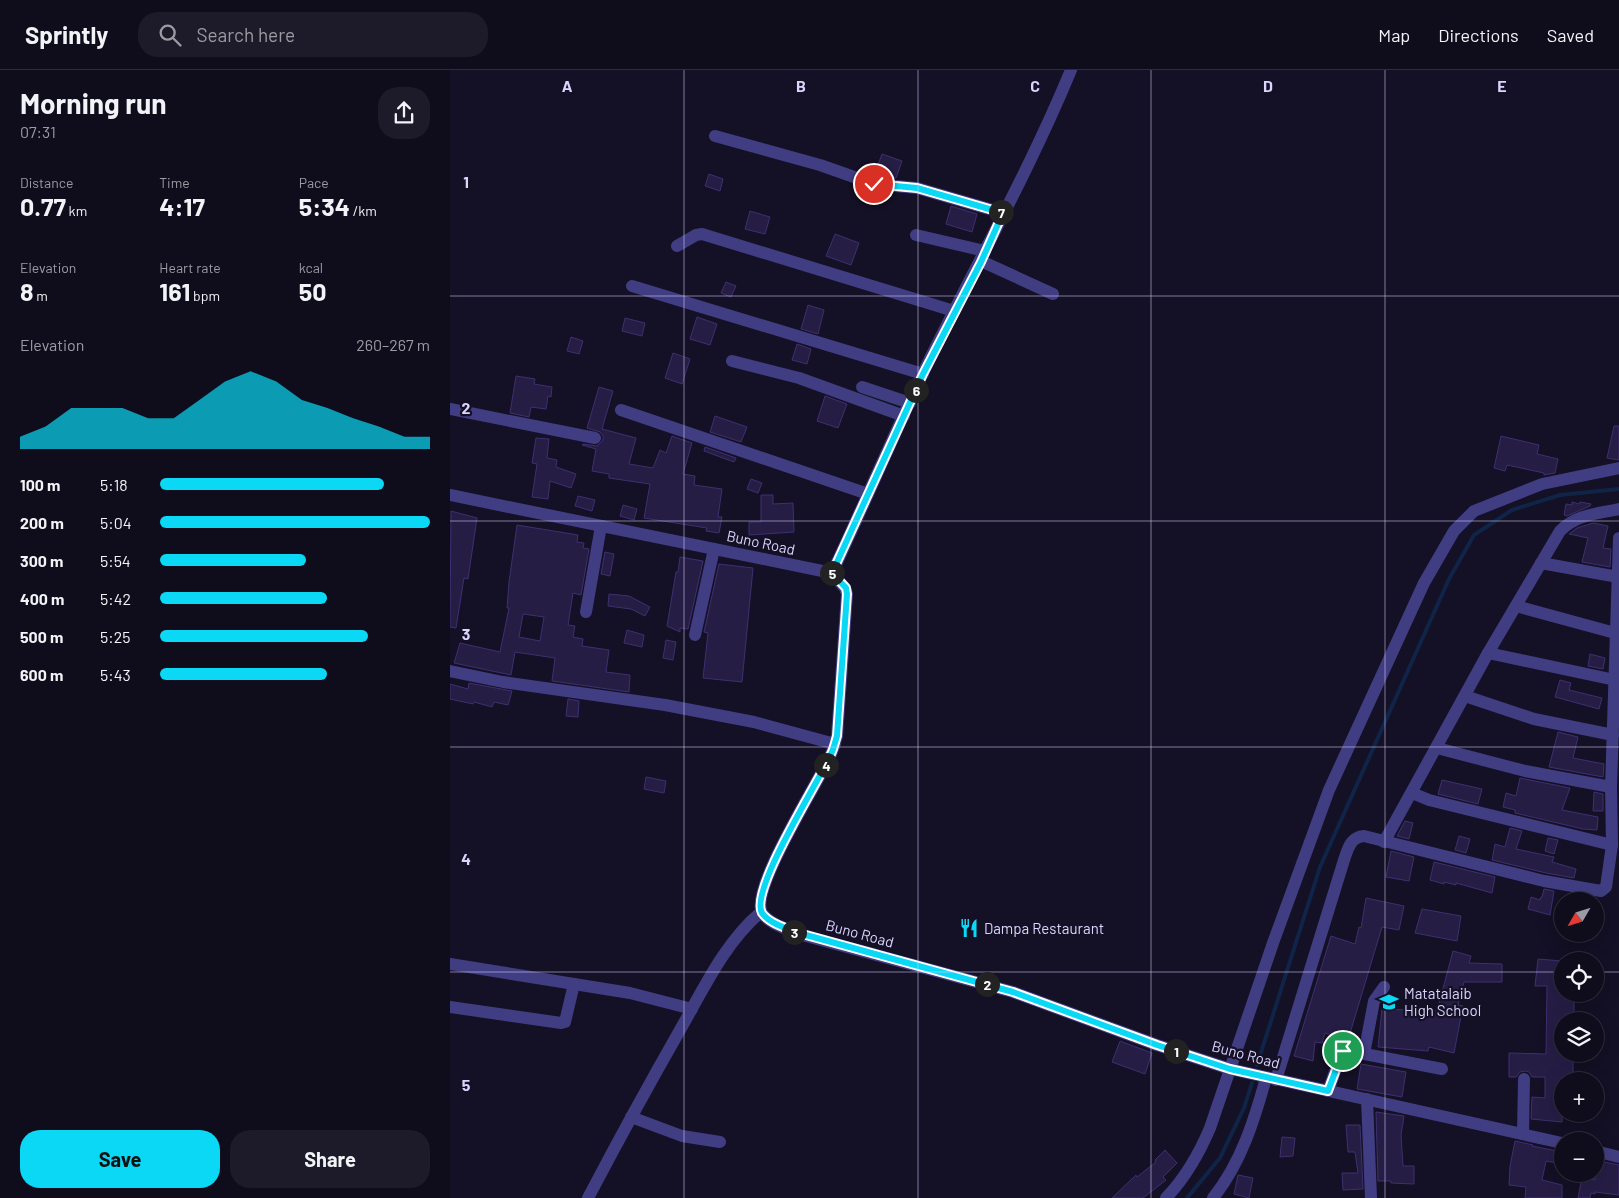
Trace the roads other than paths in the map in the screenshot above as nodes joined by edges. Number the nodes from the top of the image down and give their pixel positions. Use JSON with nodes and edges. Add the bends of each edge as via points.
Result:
{"nodes":[{"id":1,"x":1071,"y":70,"type":"edge"},
{"id":2,"x":715,"y":136,"type":"dead end"},
{"id":3,"x":1003,"y":213,"type":"junction"},
{"id":4,"x":916,"y":235,"type":"dead end"},
{"id":5,"x":677,"y":246,"type":"dead end"},
{"id":6,"x":983,"y":256,"type":"junction"},
{"id":7,"x":632,"y":286,"type":"dead end"},
{"id":8,"x":1053,"y":294,"type":"dead end"},
{"id":9,"x":954,"y":312,"type":"junction"},
{"id":10,"x":732,"y":361,"type":"dead end"},
{"id":11,"x":923,"y":374,"type":"junction"},
{"id":12,"x":862,"y":386,"type":"dead end"},
{"id":13,"x":910,"y":403,"type":"junction"},
{"id":14,"x":450,"y":409,"type":"edge"},
{"id":15,"x":621,"y":410,"type":"dead end"},
{"id":16,"x":904,"y":416,"type":"junction"},
{"id":17,"x":595,"y":438,"type":"dead end"},
{"id":18,"x":1619,"y":468,"type":"edge"},
{"id":19,"x":868,"y":494,"type":"junction"},
{"id":20,"x":450,"y":495,"type":"edge"},
{"id":21,"x":1619,"y":509,"type":"edge"},
{"id":22,"x":601,"y":526,"type":"junction"},
{"id":23,"x":1619,"y":538,"type":"edge"},
{"id":24,"x":714,"y":549,"type":"junction"},
{"id":25,"x":1541,"y":563,"type":"junction"},
{"id":26,"x":832,"y":573,"type":"junction"},
{"id":27,"x":1618,"y":577,"type":"edge"},
{"id":28,"x":1516,"y":606,"type":"junction"},
{"id":29,"x":586,"y":612,"type":"dead end"},
{"id":30,"x":1615,"y":633,"type":"junction"},
{"id":31,"x":695,"y":635,"type":"dead end"},
{"id":32,"x":1488,"y":653,"type":"junction"},
{"id":33,"x":450,"y":671,"type":"edge"},
{"id":34,"x":1615,"y":680,"type":"junction"},
{"id":35,"x":1464,"y":696,"type":"junction"},
{"id":36,"x":1613,"y":735,"type":"junction"},
{"id":37,"x":835,"y":744,"type":"junction"},
{"id":38,"x":1437,"y":748,"type":"junction"},
{"id":39,"x":1611,"y":787,"type":"junction"},
{"id":40,"x":1412,"y":793,"type":"junction"},
{"id":41,"x":1384,"y":842,"type":"junction"},
{"id":42,"x":1612,"y":845,"type":"junction"},
{"id":43,"x":762,"y":912,"type":"junction"},
{"id":44,"x":450,"y":964,"type":"edge"},
{"id":45,"x":574,"y":984,"type":"junction"},
{"id":46,"x":1384,"y":987,"type":"dead end"},
{"id":47,"x":450,"y":1007,"type":"edge"},
{"id":48,"x":692,"y":1009,"type":"junction"},
{"id":49,"x":1364,"y":1054,"type":"junction"},
{"id":50,"x":1230,"y":1069,"type":"junction"},
{"id":51,"x":1442,"y":1069,"type":"dead end"},
{"id":52,"x":1271,"y":1079,"type":"junction"},
{"id":53,"x":1524,"y":1079,"type":"dead end"},
{"id":54,"x":1328,"y":1091,"type":"junction"},
{"id":55,"x":1367,"y":1099,"type":"junction"},
{"id":56,"x":631,"y":1117,"type":"junction"},
{"id":57,"x":1523,"y":1134,"type":"junction"},
{"id":58,"x":1554,"y":1141,"type":"edge"},
{"id":59,"x":720,"y":1142,"type":"dead end"},
{"id":60,"x":1604,"y":1153,"type":"edge"},
{"id":61,"x":1619,"y":1156,"type":"edge"},
{"id":62,"x":588,"y":1198,"type":"edge"},
{"id":63,"x":1166,"y":1198,"type":"edge"},
{"id":64,"x":1212,"y":1198,"type":"edge"},
{"id":65,"x":1371,"y":1198,"type":"edge"}],
"edges":[{"from":1,"to":3,"type":"street"},
{"from":2,"to":3,"type":"street","via":[[820,165],[874,184],[917,188]]},
{"from":3,"to":6,"type":"street"},
{"from":4,"to":6,"type":"street"},
{"from":5,"to":9,"type":"street","via":[[702,234]]},
{"from":6,"to":8,"type":"street"},
{"from":6,"to":9,"type":"street"},
{"from":7,"to":11,"type":"street"},
{"from":9,"to":11,"type":"street"},
{"from":10,"to":16,"type":"street","via":[[799,378]]},
{"from":11,"to":13,"type":"street"},
{"from":12,"to":13,"type":"street"},
{"from":13,"to":16,"type":"street"},
{"from":14,"to":17,"type":"street"},
{"from":15,"to":19,"type":"street"},
{"from":16,"to":19,"type":"street"},
{"from":18,"to":50,"type":"street","via":[[1542,484],[1474,511],[1454,531],[1424,582],[1329,790]]},
{"from":19,"to":26,"type":"street"},
{"from":20,"to":22,"type":"street","name":"Buno Road"},
{"from":21,"to":25,"type":"street","via":[[1576,518],[1568,523]]},
{"from":22,"to":24,"type":"street","name":"Buno Road"},
{"from":22,"to":29,"type":"street"},
{"from":23,"to":27,"type":"street"},
{"from":24,"to":26,"type":"street","name":"Buno Road"},
{"from":24,"to":31,"type":"street"},
{"from":25,"to":27,"type":"street"},
{"from":25,"to":28,"type":"street"},
{"from":26,"to":37,"type":"street","via":[[846,588],[847,594]]},
{"from":27,"to":30,"type":"street"},
{"from":28,"to":30,"type":"street"},
{"from":28,"to":32,"type":"street"},
{"from":30,"to":34,"type":"street"},
{"from":32,"to":34,"type":"street"},
{"from":32,"to":35,"type":"street"},
{"from":33,"to":37,"type":"street","via":[[503,682],[665,704],[754,722]]},
{"from":34,"to":36,"type":"street"},
{"from":35,"to":36,"type":"street","via":[[1534,719]]},
{"from":35,"to":38,"type":"street"},
{"from":36,"to":39,"type":"street"},
{"from":37,"to":43,"type":"street","via":[[764,886],[760,901]]},
{"from":38,"to":39,"type":"street","via":[[1526,771]]},
{"from":38,"to":40,"type":"street"},
{"from":39,"to":42,"type":"street"},
{"from":40,"to":41,"type":"street"},
{"from":40,"to":42,"type":"street","via":[[1428,800]]},
{"from":41,"to":42,"type":"street","via":[[1544,881],[1601,891],[1606,887]]},
{"from":41,"to":52,"type":"street","via":[[1357,836],[1350,842]]},
{"from":43,"to":48,"type":"street","via":[[749,922],[729,949]]},
{"from":43,"to":50,"type":"street","name":"Buno Road","via":[[769,920],[795,932],[1013,992]]},
{"from":44,"to":45,"type":"street"},
{"from":45,"to":47,"type":"street","via":[[566,1022],[561,1023]]},
{"from":45,"to":48,"type":"street","via":[[630,993]]},
{"from":46,"to":49,"type":"street","via":[[1374,1001]]},
{"from":48,"to":56,"type":"street"},
{"from":49,"to":51,"type":"street"},
{"from":49,"to":54,"type":"street","via":[[1342,1051]]},
{"from":50,"to":52,"type":"street","name":"Buno Road"},
{"from":50,"to":63,"type":"street","via":[[1201,1150]]},
{"from":52,"to":54,"type":"street","name":"Buno Road"},
{"from":52,"to":64,"type":"street","via":[[1231,1173]]},
{"from":53,"to":57,"type":"street"},
{"from":54,"to":55,"type":"street","name":"Buno Road"},
{"from":55,"to":57,"type":"street","name":"Buno Road"},
{"from":55,"to":65,"type":"street"},
{"from":56,"to":59,"type":"street","via":[[682,1136]]},
{"from":56,"to":62,"type":"street"},
{"from":57,"to":58,"type":"street","name":"Buno Road"},
{"from":60,"to":61,"type":"street"}]}
